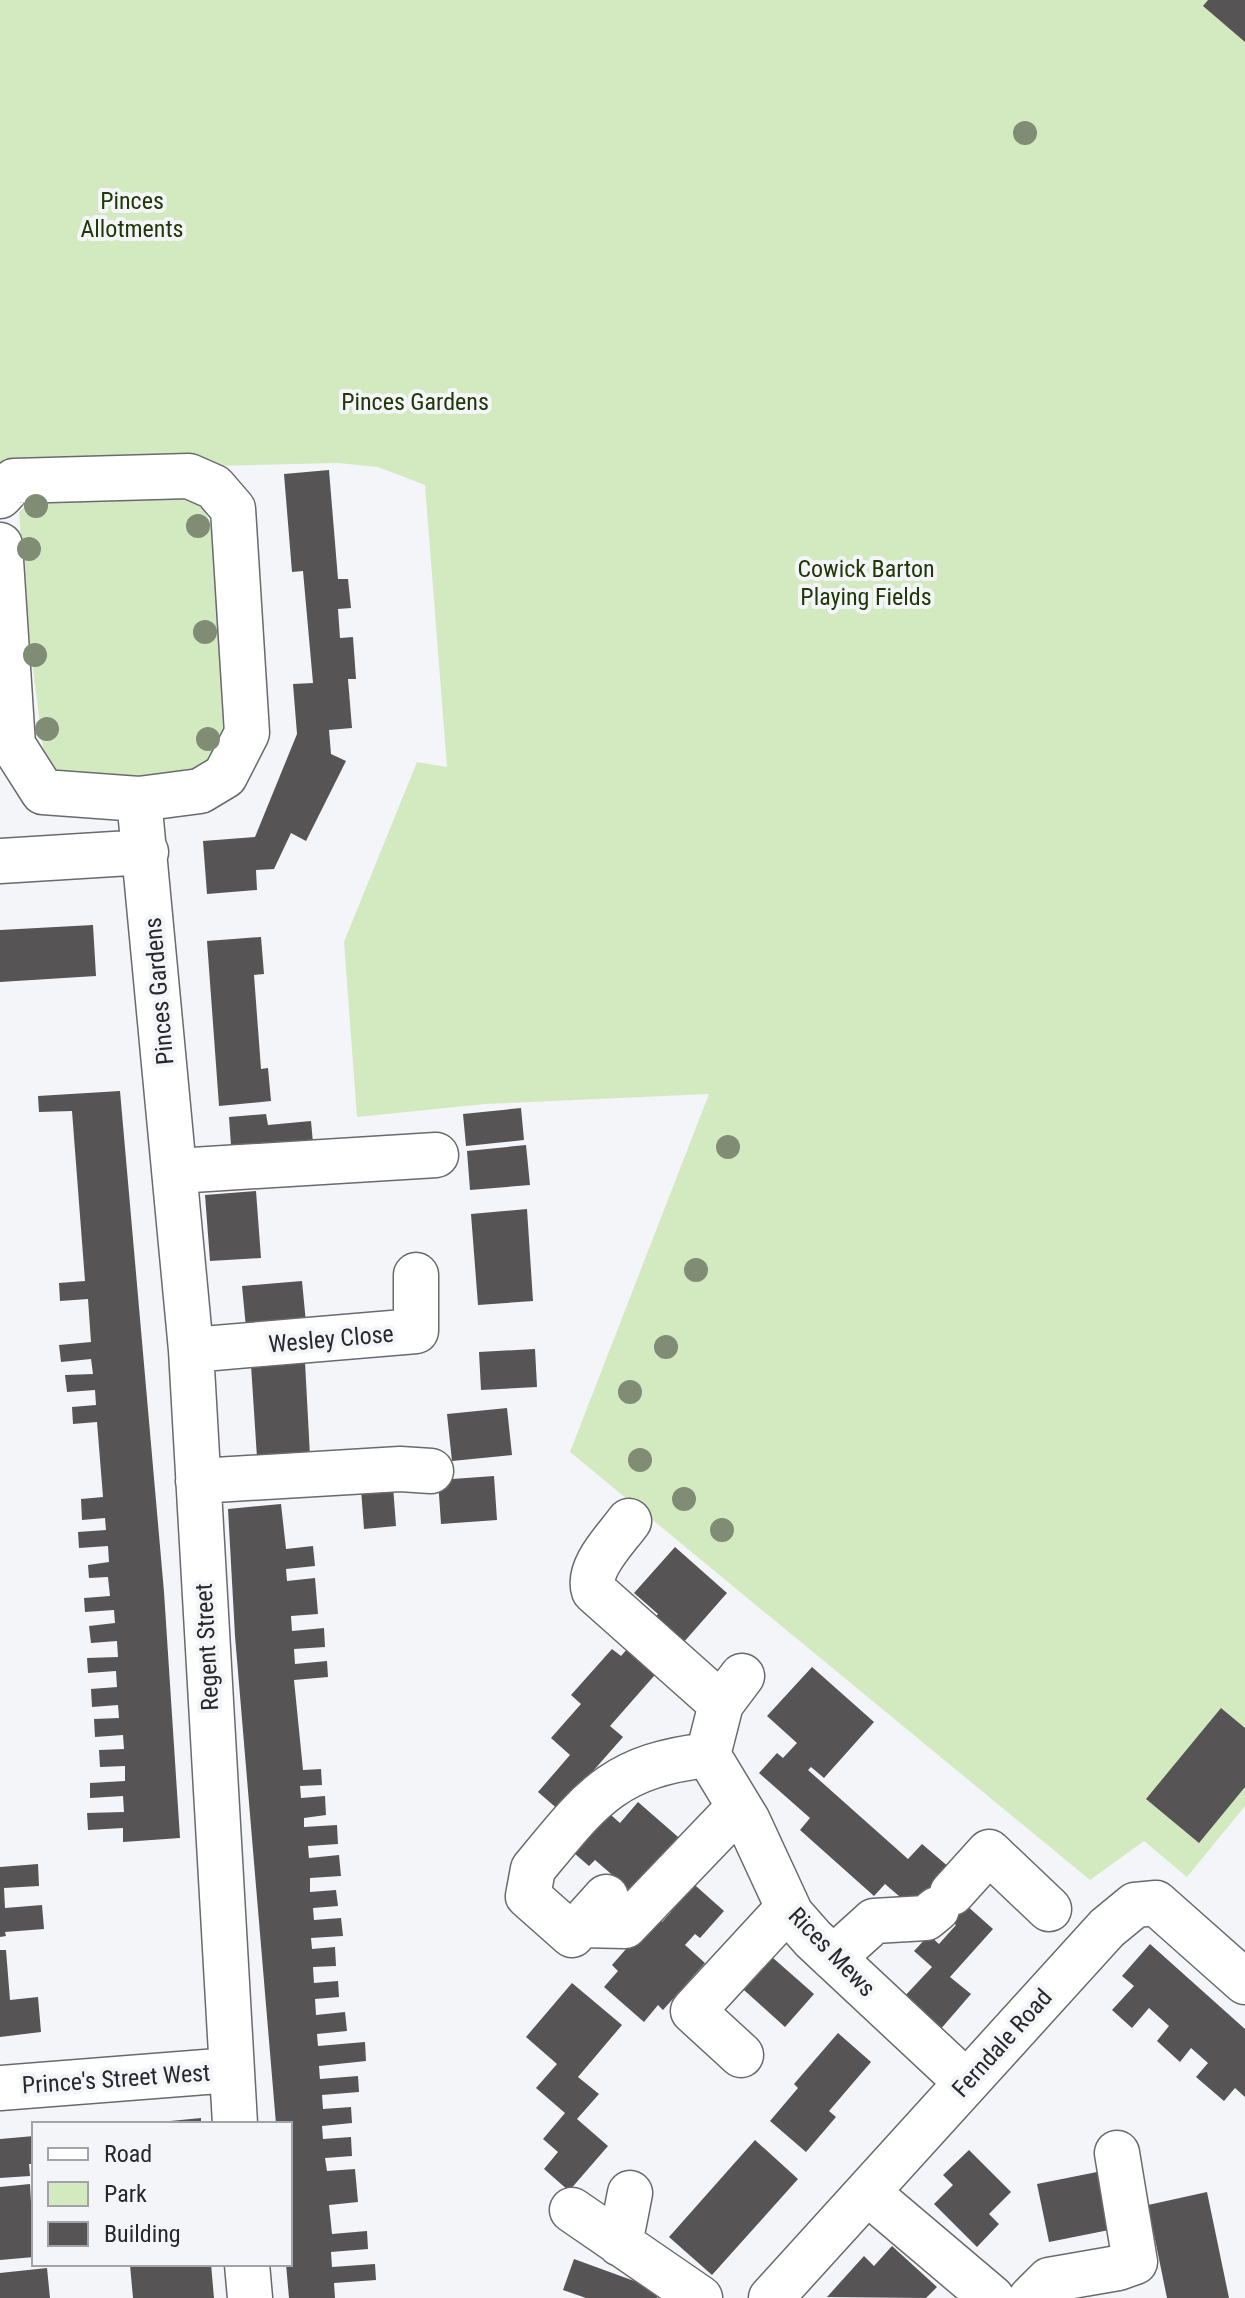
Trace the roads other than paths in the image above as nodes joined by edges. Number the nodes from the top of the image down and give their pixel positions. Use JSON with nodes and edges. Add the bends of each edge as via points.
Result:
{"nodes":[{"id":1,"x":0,"y":496,"type":"edge"},
{"id":2,"x":0,"y":545,"type":"edge"},
{"id":3,"x":139,"y":799,"type":"junction"},
{"id":4,"x":146,"y":852,"type":"junction"},
{"id":5,"x":0,"y":861,"type":"edge"},
{"id":6,"x":168,"y":1087,"type":"joint"},
{"id":7,"x":436,"y":1155,"type":"dead end"},
{"id":8,"x":176,"y":1171,"type":"junction"},
{"id":9,"x":416,"y":1275,"type":"dead end"},
{"id":10,"x":191,"y":1350,"type":"junction"},
{"id":11,"x":431,"y":1471,"type":"dead end"},
{"id":12,"x":198,"y":1481,"type":"junction"},
{"id":13,"x":629,"y":1521,"type":"dead end"},
{"id":14,"x":708,"y":1755,"type":"junction"},
{"id":15,"x":739,"y":1807,"type":"junction"},
{"id":16,"x":788,"y":1908,"type":"junction"},
{"id":17,"x":1049,"y":1909,"type":"dead end"},
{"id":18,"x":833,"y":1958,"type":"junction"},
{"id":19,"x":1245,"y":1982,"type":"edge"},
{"id":20,"x":741,"y":2055,"type":"dead end"},
{"id":21,"x":231,"y":2070,"type":"junction"},
{"id":22,"x":966,"y":2082,"type":"junction"},
{"id":23,"x":0,"y":2088,"type":"edge"},
{"id":24,"x":235,"y":2122,"type":"edge"},
{"id":25,"x":1117,"y":2153,"type":"dead end"},
{"id":26,"x":630,"y":2193,"type":"dead end"},
{"id":27,"x":868,"y":2193,"type":"junction"},
{"id":28,"x":572,"y":2210,"type":"dead end"},
{"id":29,"x":620,"y":2244,"type":"junction"},
{"id":30,"x":247,"y":2266,"type":"edge"},
{"id":31,"x":250,"y":2298,"type":"edge"},
{"id":32,"x":700,"y":2298,"type":"edge"},
{"id":33,"x":771,"y":2298,"type":"edge"},
{"id":34,"x":992,"y":2298,"type":"edge"},
{"id":35,"x":1031,"y":2298,"type":"edge"}],
"edges":[{"from":1,"to":3,"type":"street","via":[[14,481],[189,476],[214,487],[233,509],[247,733],[225,776],[200,791]]},
{"from":2,"to":3,"type":"street","via":[[13,745],[23,764],[43,792]]},
{"from":3,"to":4,"type":"street","name":"Pinces Gardens"},
{"from":4,"to":5,"type":"street"},
{"from":4,"to":6,"type":"street","name":"Pinces Gardens"},
{"from":6,"to":8,"type":"street","name":"Regent Street"},
{"from":7,"to":8,"type":"street"},
{"from":8,"to":10,"type":"street","name":"Regent Street"},
{"from":9,"to":10,"type":"street","name":"Wesley Close","via":[[416,1331]]},
{"from":10,"to":12,"type":"street","name":"Regent Street"},
{"from":11,"to":12,"type":"street"},
{"from":12,"to":21,"type":"street","name":"Regent Street"},
{"from":13,"to":14,"type":"street","via":[[595,1569],[594,1591],[731,1690]]},
{"from":14,"to":15,"type":"street","name":"Rices Mews"},
{"from":14,"to":15,"type":"street","via":[[637,1772],[596,1795],[533,1869],[528,1896],[572,1935],[594,1911],[625,1926]]},
{"from":15,"to":16,"type":"street","name":"Rices Mews"},
{"from":16,"to":18,"type":"street","name":"Rices Mews"},
{"from":16,"to":20,"type":"street","via":[[693,2011]]},
{"from":17,"to":18,"type":"street","via":[[989,1852],[926,1918],[874,1921]]},
{"from":18,"to":22,"type":"street","name":"Rices Mews"},
{"from":19,"to":22,"type":"street","name":"Ferndale Road","via":[[1156,1903],[1135,1905],[1107,1928]]},
{"from":21,"to":23,"type":"street","name":"Prince's Street West"},
{"from":21,"to":24,"type":"street","name":"Regent Street"},
{"from":22,"to":27,"type":"street","name":"Ferndale Road"},
{"from":25,"to":35,"type":"street","via":[[1135,2262],[1049,2280]]},
{"from":26,"to":29,"type":"street"},
{"from":27,"to":33,"type":"street","name":"Ferndale Road"},
{"from":27,"to":34,"type":"street"},
{"from":28,"to":29,"type":"street"},
{"from":29,"to":32,"type":"street"},
{"from":30,"to":31,"type":"street"}]}
